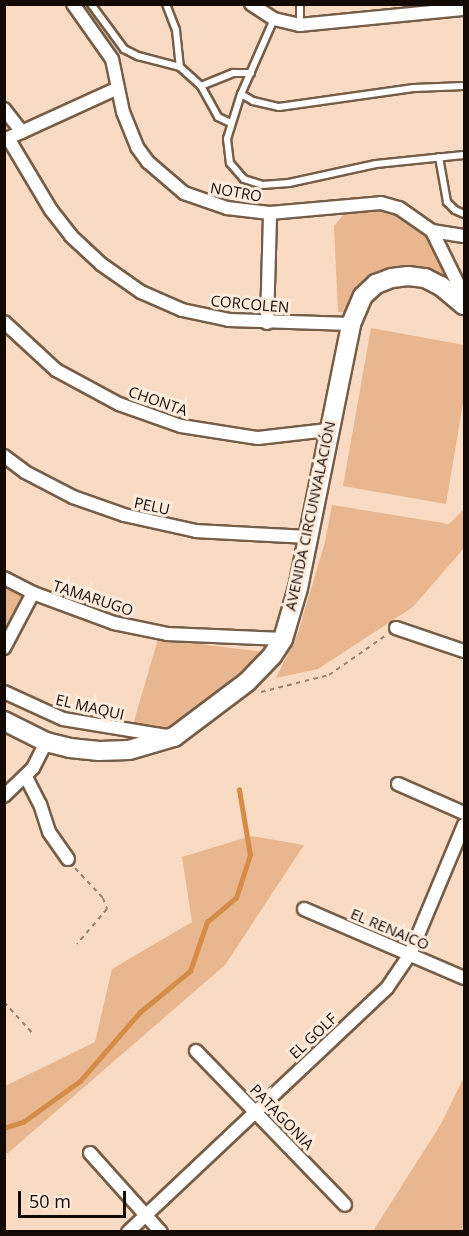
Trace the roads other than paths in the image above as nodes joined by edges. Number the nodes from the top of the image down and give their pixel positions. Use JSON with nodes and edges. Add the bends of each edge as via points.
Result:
{"nodes":[{"id":1,"x":73,"y":4,"type":"edge"},
{"id":2,"x":91,"y":4,"type":"edge"},
{"id":3,"x":166,"y":4,"type":"edge"},
{"id":4,"x":251,"y":4,"type":"edge"},
{"id":5,"x":300,"y":4,"type":"edge"},
{"id":6,"x":465,"y":9,"type":"edge"},
{"id":7,"x":274,"y":19,"type":"junction"},
{"id":8,"x":300,"y":25,"type":"junction"},
{"id":9,"x":180,"y":67,"type":"junction"},
{"id":10,"x":251,"y":73,"type":"junction"},
{"id":11,"x":201,"y":86,"type":"junction"},
{"id":12,"x":465,"y":86,"type":"edge"},
{"id":13,"x":118,"y":88,"type":"junction"},
{"id":14,"x":241,"y":94,"type":"junction"},
{"id":15,"x":4,"y":109,"type":"edge"},
{"id":16,"x":231,"y":123,"type":"junction"},
{"id":17,"x":22,"y":132,"type":"junction"},
{"id":18,"x":6,"y":139,"type":"edge"},
{"id":19,"x":465,"y":154,"type":"edge"},
{"id":20,"x":439,"y":157,"type":"junction"},
{"id":21,"x":270,"y":213,"type":"junction"},
{"id":22,"x":465,"y":214,"type":"edge"},
{"id":23,"x":432,"y":231,"type":"junction"},
{"id":24,"x":465,"y":236,"type":"edge"},
{"id":25,"x":465,"y":296,"type":"edge"},
{"id":26,"x":465,"y":305,"type":"edge"},
{"id":27,"x":4,"y":322,"type":"edge"},
{"id":28,"x":267,"y":323,"type":"junction"},
{"id":29,"x":351,"y":324,"type":"junction"},
{"id":30,"x":328,"y":430,"type":"junction"},
{"id":31,"x":4,"y":456,"type":"edge"},
{"id":32,"x":307,"y":537,"type":"junction"},
{"id":33,"x":4,"y":578,"type":"edge"},
{"id":34,"x":33,"y":593,"type":"junction"},
{"id":35,"x":396,"y":628,"type":"road end"},
{"id":36,"x":283,"y":639,"type":"junction"},
{"id":37,"x":4,"y":648,"type":"edge"},
{"id":38,"x":465,"y":651,"type":"edge"},
{"id":39,"x":4,"y":692,"type":"edge"},
{"id":40,"x":4,"y":721,"type":"edge"},
{"id":41,"x":174,"y":737,"type":"junction"},
{"id":42,"x":46,"y":742,"type":"junction"},
{"id":43,"x":26,"y":777,"type":"junction"},
{"id":44,"x":398,"y":784,"type":"dead end"},
{"id":45,"x":4,"y":796,"type":"edge"},
{"id":46,"x":465,"y":813,"type":"edge"},
{"id":47,"x":465,"y":825,"type":"edge"},
{"id":48,"x":68,"y":860,"type":"road end"},
{"id":49,"x":304,"y":909,"type":"dead end"},
{"id":50,"x":410,"y":954,"type":"junction"},
{"id":51,"x":465,"y":978,"type":"edge"},
{"id":52,"x":196,"y":1051,"type":"dead end"},
{"id":53,"x":256,"y":1111,"type":"junction"},
{"id":54,"x":90,"y":1153,"type":"dead end"},
{"id":55,"x":345,"y":1204,"type":"dead end"},
{"id":56,"x":146,"y":1215,"type":"junction"},
{"id":57,"x":128,"y":1232,"type":"edge"},
{"id":58,"x":161,"y":1232,"type":"edge"}],
"edges":[{"from":1,"to":13,"type":"street","name":"NOTRO","via":[[112,59]]},
{"from":2,"to":9,"type":"lane","via":[[124,49]]},
{"from":3,"to":9,"type":"lane","via":[[176,30]]},
{"from":4,"to":7,"type":"street"},
{"from":5,"to":8,"type":"lane"},
{"from":6,"to":8,"type":"street"},
{"from":7,"to":8,"type":"street"},
{"from":7,"to":10,"type":"lane"},
{"from":9,"to":11,"type":"lane"},
{"from":10,"to":11,"type":"lane","via":[[234,73]]},
{"from":10,"to":14,"type":"lane"},
{"from":11,"to":16,"type":"lane","via":[[218,117]]},
{"from":12,"to":14,"type":"lane","via":[[414,88],[279,107]]},
{"from":13,"to":17,"type":"street"},
{"from":13,"to":21,"type":"street","name":"NOTRO","via":[[137,147],[167,180],[204,202]]},
{"from":14,"to":16,"type":"lane"},
{"from":15,"to":17,"type":"street"},
{"from":16,"to":20,"type":"lane","via":[[227,139],[230,163],[252,184],[289,183],[376,164]]},
{"from":17,"to":18,"type":"street"},
{"from":18,"to":28,"type":"street","name":"CORCOLEN","via":[[71,236],[141,292],[182,310]]},
{"from":19,"to":20,"type":"lane"},
{"from":20,"to":22,"type":"lane","via":[[447,202]]},
{"from":21,"to":23,"type":"street","name":"NOTRO","via":[[381,203],[399,208]]},
{"from":21,"to":28,"type":"street"},
{"from":23,"to":24,"type":"street","name":"NOTRO"},
{"from":23,"to":25,"type":"street"},
{"from":26,"to":29,"type":"street","name":"AVENIDA CIRCUNVALACIÓN","via":[[425,278],[392,278],[376,284],[363,296]]},
{"from":27,"to":30,"type":"street","name":"CHONTA","via":[[56,370],[119,404],[181,426],[258,438]]},
{"from":28,"to":29,"type":"street","name":"CORCOLEN"},
{"from":29,"to":30,"type":"street","name":"AVENIDA CIRCUNVALACIÓN"},
{"from":30,"to":32,"type":"street","name":"AVENIDA CIRCUNVALACIÓN"},
{"from":31,"to":32,"type":"street","name":"PELU","via":[[73,496],[124,515],[196,531]]},
{"from":32,"to":36,"type":"street","name":"AVENIDA CIRCUNVALACIÓN"},
{"from":33,"to":34,"type":"street","name":"TAMARUGO"},
{"from":34,"to":36,"type":"street","name":"TAMARUGO","via":[[114,623],[167,634]]},
{"from":34,"to":37,"type":"street"},
{"from":35,"to":38,"type":"street"},
{"from":36,"to":41,"type":"street","name":"AVENIDA CIRCUNVALACIÓN","via":[[247,682]]},
{"from":39,"to":41,"type":"street","name":"EL MAQUI","via":[[63,719]]},
{"from":40,"to":42,"type":"street","name":"AVENIDA CIRCUNVALACIÓN"},
{"from":41,"to":42,"type":"street","name":"AVENIDA CIRCUNVALACIÓN","via":[[129,750],[99,751]]},
{"from":42,"to":43,"type":"street"},
{"from":43,"to":45,"type":"street"},
{"from":43,"to":48,"type":"street","via":[[49,832]]},
{"from":44,"to":46,"type":"street"},
{"from":47,"to":50,"type":"street","name":"EL GOLF"},
{"from":49,"to":50,"type":"street","name":"EL RENAICO"},
{"from":50,"to":51,"type":"street","name":"EL RENAICO"},
{"from":50,"to":53,"type":"street","name":"EL GOLF","via":[[387,988]]},
{"from":52,"to":53,"type":"street","name":"PATAGONIA"},
{"from":53,"to":55,"type":"street","name":"PATAGONIA"},
{"from":53,"to":56,"type":"street","name":"EL GOLF"},
{"from":54,"to":56,"type":"street"},
{"from":56,"to":57,"type":"street","name":"EL GOLF"},
{"from":56,"to":58,"type":"street"}]}
